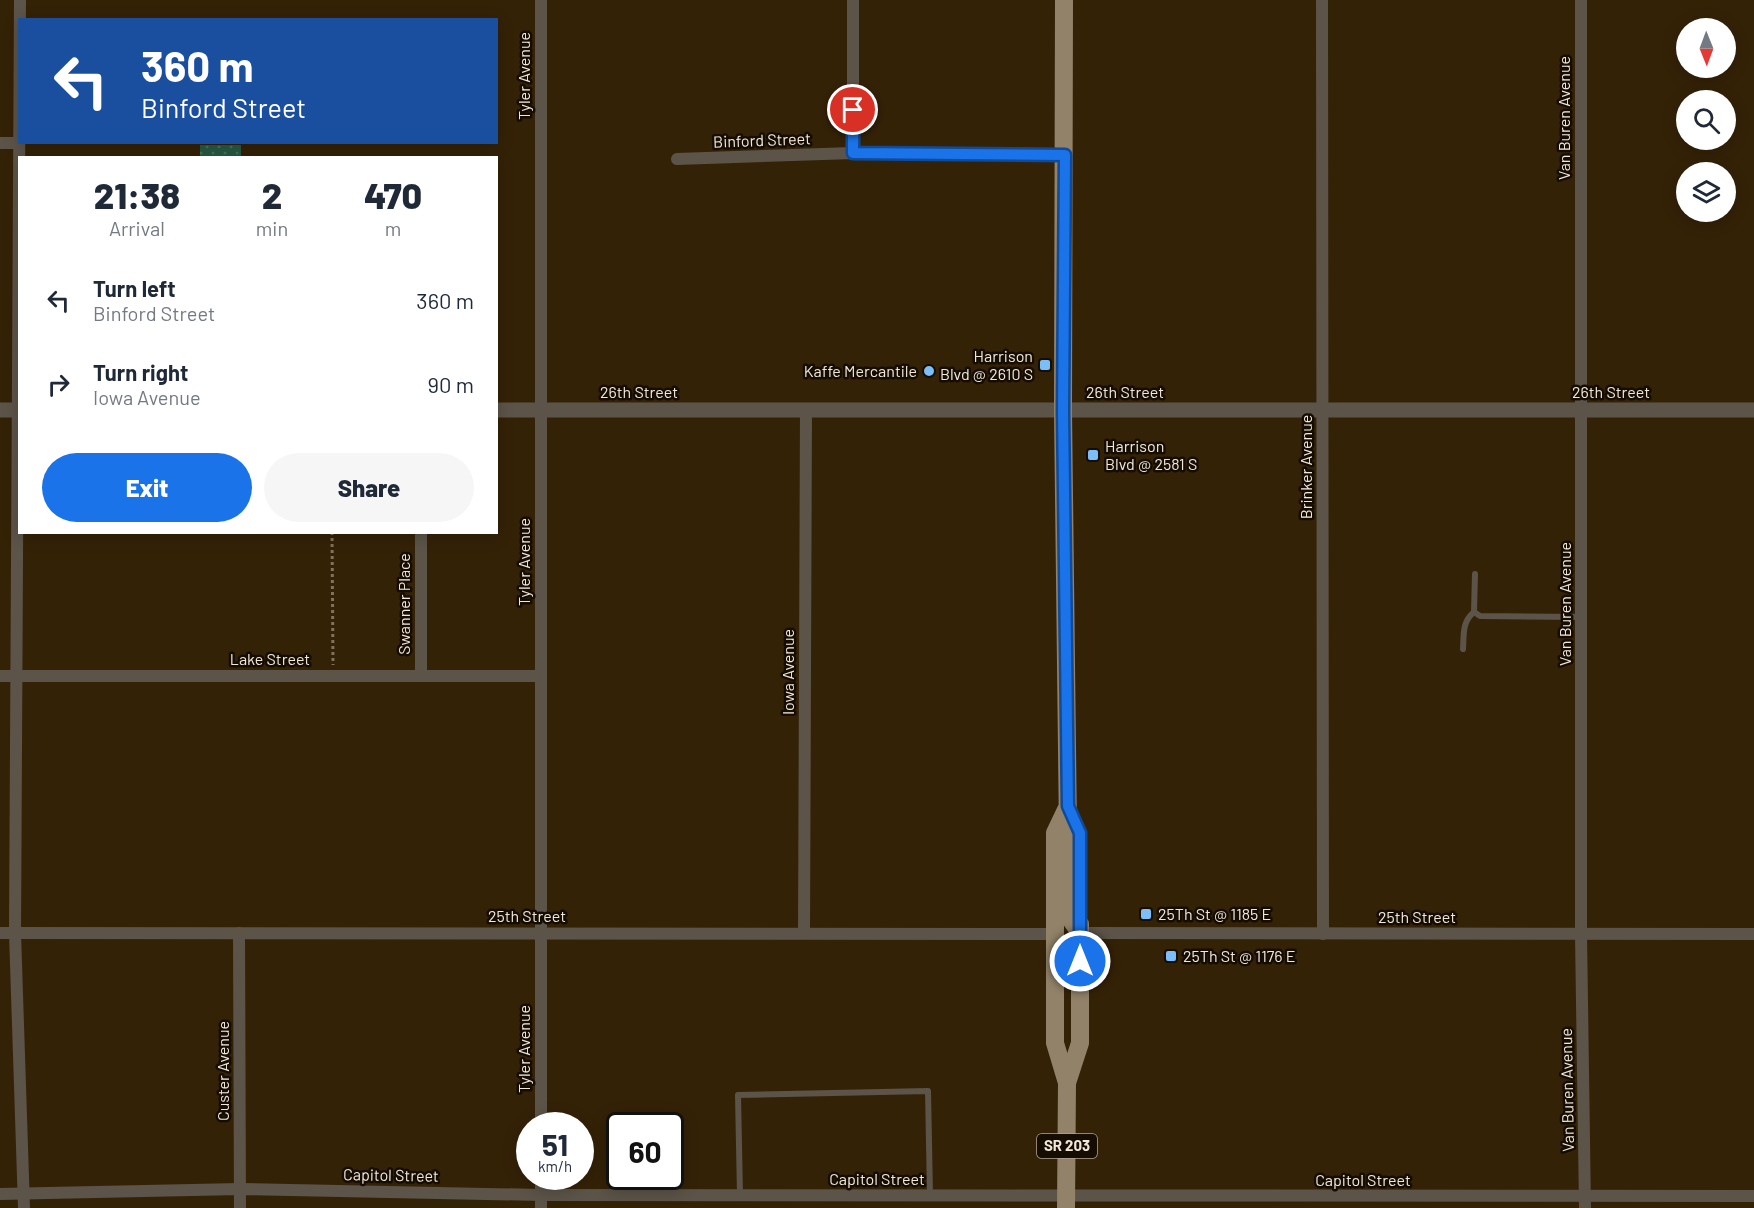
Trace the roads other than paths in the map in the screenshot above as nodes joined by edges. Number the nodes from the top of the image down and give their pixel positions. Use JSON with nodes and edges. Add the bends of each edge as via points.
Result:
{"nodes":[{"id":1,"x":20,"y":0,"type":"edge"},
{"id":2,"x":541,"y":0,"type":"edge"},
{"id":3,"x":853,"y":0,"type":"edge"},
{"id":4,"x":1064,"y":0,"type":"edge"},
{"id":5,"x":1322,"y":0,"type":"edge"},
{"id":6,"x":1581,"y":0,"type":"edge"},
{"id":7,"x":20,"y":18,"type":"edge"},
{"id":8,"x":0,"y":143,"type":"edge"},
{"id":9,"x":18,"y":143,"type":"edge"},
{"id":10,"x":853,"y":153,"type":"junction"},
{"id":11,"x":1065,"y":155,"type":"junction"},
{"id":12,"x":677,"y":159,"type":"dead end"},
{"id":13,"x":0,"y":410,"type":"edge"},
{"id":14,"x":18,"y":410,"type":"edge"},
{"id":15,"x":498,"y":410,"type":"edge"},
{"id":16,"x":541,"y":410,"type":"junction"},
{"id":17,"x":806,"y":410,"type":"junction"},
{"id":18,"x":1322,"y":410,"type":"junction"},
{"id":19,"x":1581,"y":410,"type":"junction"},
{"id":20,"x":1754,"y":410,"type":"edge"},
{"id":21,"x":1063,"y":411,"type":"junction"},
{"id":22,"x":421,"y":534,"type":"edge"},
{"id":23,"x":1475,"y":574,"type":"dead end"},
{"id":24,"x":1474,"y":612,"type":"junction"},
{"id":25,"x":1581,"y":617,"type":"junction"},
{"id":26,"x":1463,"y":649,"type":"dead end"},
{"id":27,"x":0,"y":676,"type":"edge"},
{"id":28,"x":18,"y":676,"type":"junction"},
{"id":29,"x":421,"y":676,"type":"junction"},
{"id":30,"x":541,"y":676,"type":"junction"},
{"id":31,"x":1068,"y":806,"type":"junction"},
{"id":32,"x":0,"y":933,"type":"edge"},
{"id":33,"x":15,"y":933,"type":"junction"},
{"id":34,"x":239,"y":933,"type":"junction"},
{"id":35,"x":541,"y":933,"type":"junction"},
{"id":36,"x":804,"y":933,"type":"junction"},
{"id":37,"x":1080,"y":933,"type":"junction"},
{"id":38,"x":1054,"y":934,"type":"junction"},
{"id":39,"x":1323,"y":934,"type":"junction"},
{"id":40,"x":1581,"y":934,"type":"junction"},
{"id":41,"x":1754,"y":934,"type":"edge"},
{"id":42,"x":1067,"y":1083,"type":"junction"},
{"id":43,"x":541,"y":1112,"type":"edge"},
{"id":44,"x":240,"y":1189,"type":"junction"},
{"id":45,"x":541,"y":1190,"type":"edge"},
{"id":46,"x":0,"y":1194,"type":"edge"},
{"id":47,"x":24,"y":1194,"type":"junction"},
{"id":48,"x":541,"y":1195,"type":"junction"},
{"id":49,"x":740,"y":1195,"type":"junction"},
{"id":50,"x":930,"y":1196,"type":"junction"},
{"id":51,"x":1754,"y":1196,"type":"edge"},
{"id":52,"x":1066,"y":1202,"type":"edge"},
{"id":53,"x":1585,"y":1202,"type":"edge"},
{"id":54,"x":24,"y":1208,"type":"edge"},
{"id":55,"x":240,"y":1208,"type":"edge"},
{"id":56,"x":541,"y":1208,"type":"edge"}],
"edges":[{"from":1,"to":7,"type":"street"},
{"from":2,"to":16,"type":"street","name":"Tyler Avenue"},
{"from":3,"to":10,"type":"street"},
{"from":4,"to":11,"type":"main road"},
{"from":5,"to":18,"type":"street","name":"Brinker Avenue"},
{"from":6,"to":19,"type":"street","name":"Van Buren Avenue"},
{"from":8,"to":9,"type":"street"},
{"from":9,"to":14,"type":"street"},
{"from":10,"to":11,"type":"street","name":"Binford Street"},
{"from":10,"to":12,"type":"street","name":"Binford Street"},
{"from":11,"to":21,"type":"main road"},
{"from":13,"to":14,"type":"street"},
{"from":14,"to":28,"type":"street"},
{"from":15,"to":16,"type":"street","name":"26th Street"},
{"from":16,"to":17,"type":"street","name":"26th Street"},
{"from":16,"to":30,"type":"street","name":"Tyler Avenue"},
{"from":17,"to":21,"type":"street","name":"26th Street"},
{"from":17,"to":36,"type":"street","name":"Iowa Avenue"},
{"from":18,"to":19,"type":"street","name":"26th Street"},
{"from":18,"to":21,"type":"street","name":"26th Street"},
{"from":18,"to":39,"type":"street","name":"Brinker Avenue"},
{"from":19,"to":20,"type":"street","name":"26th Street"},
{"from":19,"to":25,"type":"street","name":"Van Buren Avenue"},
{"from":21,"to":31,"type":"main road"},
{"from":22,"to":29,"type":"street","name":"Swanner Place"},
{"from":23,"to":24,"type":"lane"},
{"from":24,"to":25,"type":"lane","via":[[1480,616]]},
{"from":24,"to":26,"type":"lane","via":[[1464,626]]},
{"from":25,"to":40,"type":"street","name":"Van Buren Avenue"},
{"from":27,"to":28,"type":"street","name":"Lake Street"},
{"from":28,"to":29,"type":"street","name":"Lake Street"},
{"from":28,"to":33,"type":"street"},
{"from":29,"to":30,"type":"street","name":"Lake Street"},
{"from":30,"to":35,"type":"street","name":"Tyler Avenue"},
{"from":31,"to":37,"type":"main road","via":[[1069,917]]},
{"from":31,"to":38,"type":"main road","via":[[1055,833]]},
{"from":32,"to":33,"type":"street","name":"25th Street"},
{"from":33,"to":34,"type":"street","name":"25th Street"},
{"from":33,"to":47,"type":"street"},
{"from":34,"to":35,"type":"street","name":"25th Street"},
{"from":34,"to":44,"type":"street","name":"Custer Avenue"},
{"from":35,"to":36,"type":"street","name":"25th Street"},
{"from":35,"to":43,"type":"street","name":"Tyler Avenue"},
{"from":36,"to":38,"type":"street","name":"25th Street"},
{"from":37,"to":39,"type":"street","name":"25th Street"},
{"from":37,"to":42,"type":"main road","number":"SR 203","via":[[1080,1043]]},
{"from":38,"to":42,"type":"main road","via":[[1067,952]]},
{"from":39,"to":40,"type":"street","name":"25th Street"},
{"from":40,"to":41,"type":"street","name":"25th Street"},
{"from":40,"to":53,"type":"street","name":"Van Buren Avenue"},
{"from":42,"to":52,"type":"main road","number":"SR 203"},
{"from":44,"to":47,"type":"street","name":"Capitol Street"},
{"from":44,"to":48,"type":"street","name":"Capitol Street"},
{"from":44,"to":55,"type":"street","name":"Custer Avenue"},
{"from":45,"to":48,"type":"street"},
{"from":46,"to":47,"type":"street","name":"Capitol Street"},
{"from":47,"to":54,"type":"street"},
{"from":48,"to":49,"type":"street","name":"Capitol Street"},
{"from":48,"to":56,"type":"street"},
{"from":49,"to":50,"type":"street","name":"Capitol Street"},
{"from":49,"to":50,"type":"lane","via":[[738,1095],[928,1091]]},
{"from":50,"to":52,"type":"street","name":"Capitol Street"},
{"from":51,"to":53,"type":"street","name":"Capitol Street"},
{"from":52,"to":53,"type":"street","name":"Capitol Street"}]}
